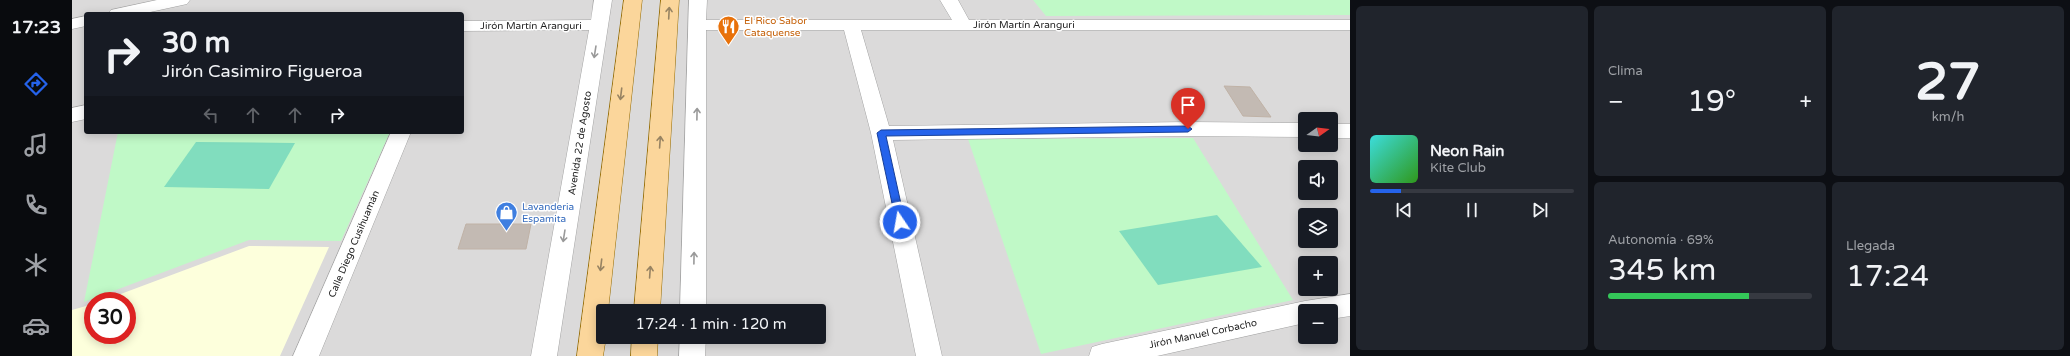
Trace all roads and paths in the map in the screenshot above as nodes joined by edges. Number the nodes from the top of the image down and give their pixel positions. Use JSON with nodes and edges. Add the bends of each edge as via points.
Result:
{"nodes":[{"id":1,"x":181,"y":0,"type":"edge"},
{"id":2,"x":603,"y":0,"type":"edge"},
{"id":3,"x":633,"y":0,"type":"edge"},
{"id":4,"x":670,"y":0,"type":"edge"},
{"id":5,"x":698,"y":0,"type":"edge"},
{"id":6,"x":949,"y":0,"type":"edge"},
{"id":7,"x":126,"y":12,"type":"edge"},
{"id":8,"x":84,"y":21,"type":"edge"},
{"id":9,"x":72,"y":24,"type":"edge"},
{"id":10,"x":963,"y":24,"type":"junction"},
{"id":11,"x":600,"y":25,"type":"junction"},
{"id":12,"x":698,"y":25,"type":"junction"},
{"id":13,"x":852,"y":25,"type":"junction"},
{"id":14,"x":1350,"y":25,"type":"edge"},
{"id":15,"x":464,"y":26,"type":"edge"},
{"id":16,"x":84,"y":112,"type":"edge"},
{"id":17,"x":72,"y":115,"type":"edge"},
{"id":18,"x":1298,"y":130,"type":"edge"},
{"id":19,"x":1338,"y":131,"type":"edge"},
{"id":20,"x":1350,"y":131,"type":"edge"},
{"id":21,"x":881,"y":133,"type":"junction"},
{"id":22,"x":400,"y":134,"type":"edge"},
{"id":23,"x":648,"y":304,"type":"edge"},
{"id":24,"x":693,"y":304,"type":"edge"},
{"id":25,"x":1350,"y":305,"type":"edge"},
{"id":26,"x":1338,"y":307,"type":"edge"},
{"id":27,"x":1298,"y":314,"type":"edge"},
{"id":28,"x":645,"y":344,"type":"edge"},
{"id":29,"x":693,"y":344,"type":"edge"},
{"id":30,"x":306,"y":356,"type":"edge"},
{"id":31,"x":544,"y":356,"type":"edge"},
{"id":32,"x":590,"y":356,"type":"edge"},
{"id":33,"x":644,"y":356,"type":"edge"},
{"id":34,"x":692,"y":356,"type":"edge"},
{"id":35,"x":929,"y":356,"type":"edge"},
{"id":36,"x":1102,"y":356,"type":"edge"}],
"edges":[{"from":1,"to":7,"type":"street"},
{"from":2,"to":11,"type":"street","name":"Avenida 22 de Agosto"},
{"from":3,"to":32,"type":"main road","one_way":true},
{"from":23,"to":4,"type":"main road","one_way":true},
{"from":5,"to":12,"type":"street"},
{"from":6,"to":10,"type":"street"},
{"from":8,"to":9,"type":"street"},
{"from":10,"to":13,"type":"street","name":"Jirón Martín Aranguri"},
{"from":10,"to":14,"type":"street","name":"Jirón Martín Aranguri"},
{"from":11,"to":15,"type":"street","name":"Jirón Martín Aranguri"},
{"from":11,"to":31,"type":"street","name":"Avenida 22 de Agosto","one_way":true},
{"from":12,"to":13,"type":"street","name":"Jirón Martín Aranguri"},
{"from":24,"to":12,"type":"street","one_way":true},
{"from":13,"to":21,"type":"street"},
{"from":16,"to":17,"type":"street"},
{"from":18,"to":21,"type":"street"},
{"from":19,"to":20,"type":"street"},
{"from":21,"to":35,"type":"street"},
{"from":22,"to":30,"type":"street","name":"Calle Diego Cusihuamán"},
{"from":25,"to":26,"type":"street"},
{"from":27,"to":36,"type":"street","name":"Jirón Manuel Corbacho"},
{"from":28,"to":33,"type":"main road"},
{"from":29,"to":34,"type":"street"}]}
